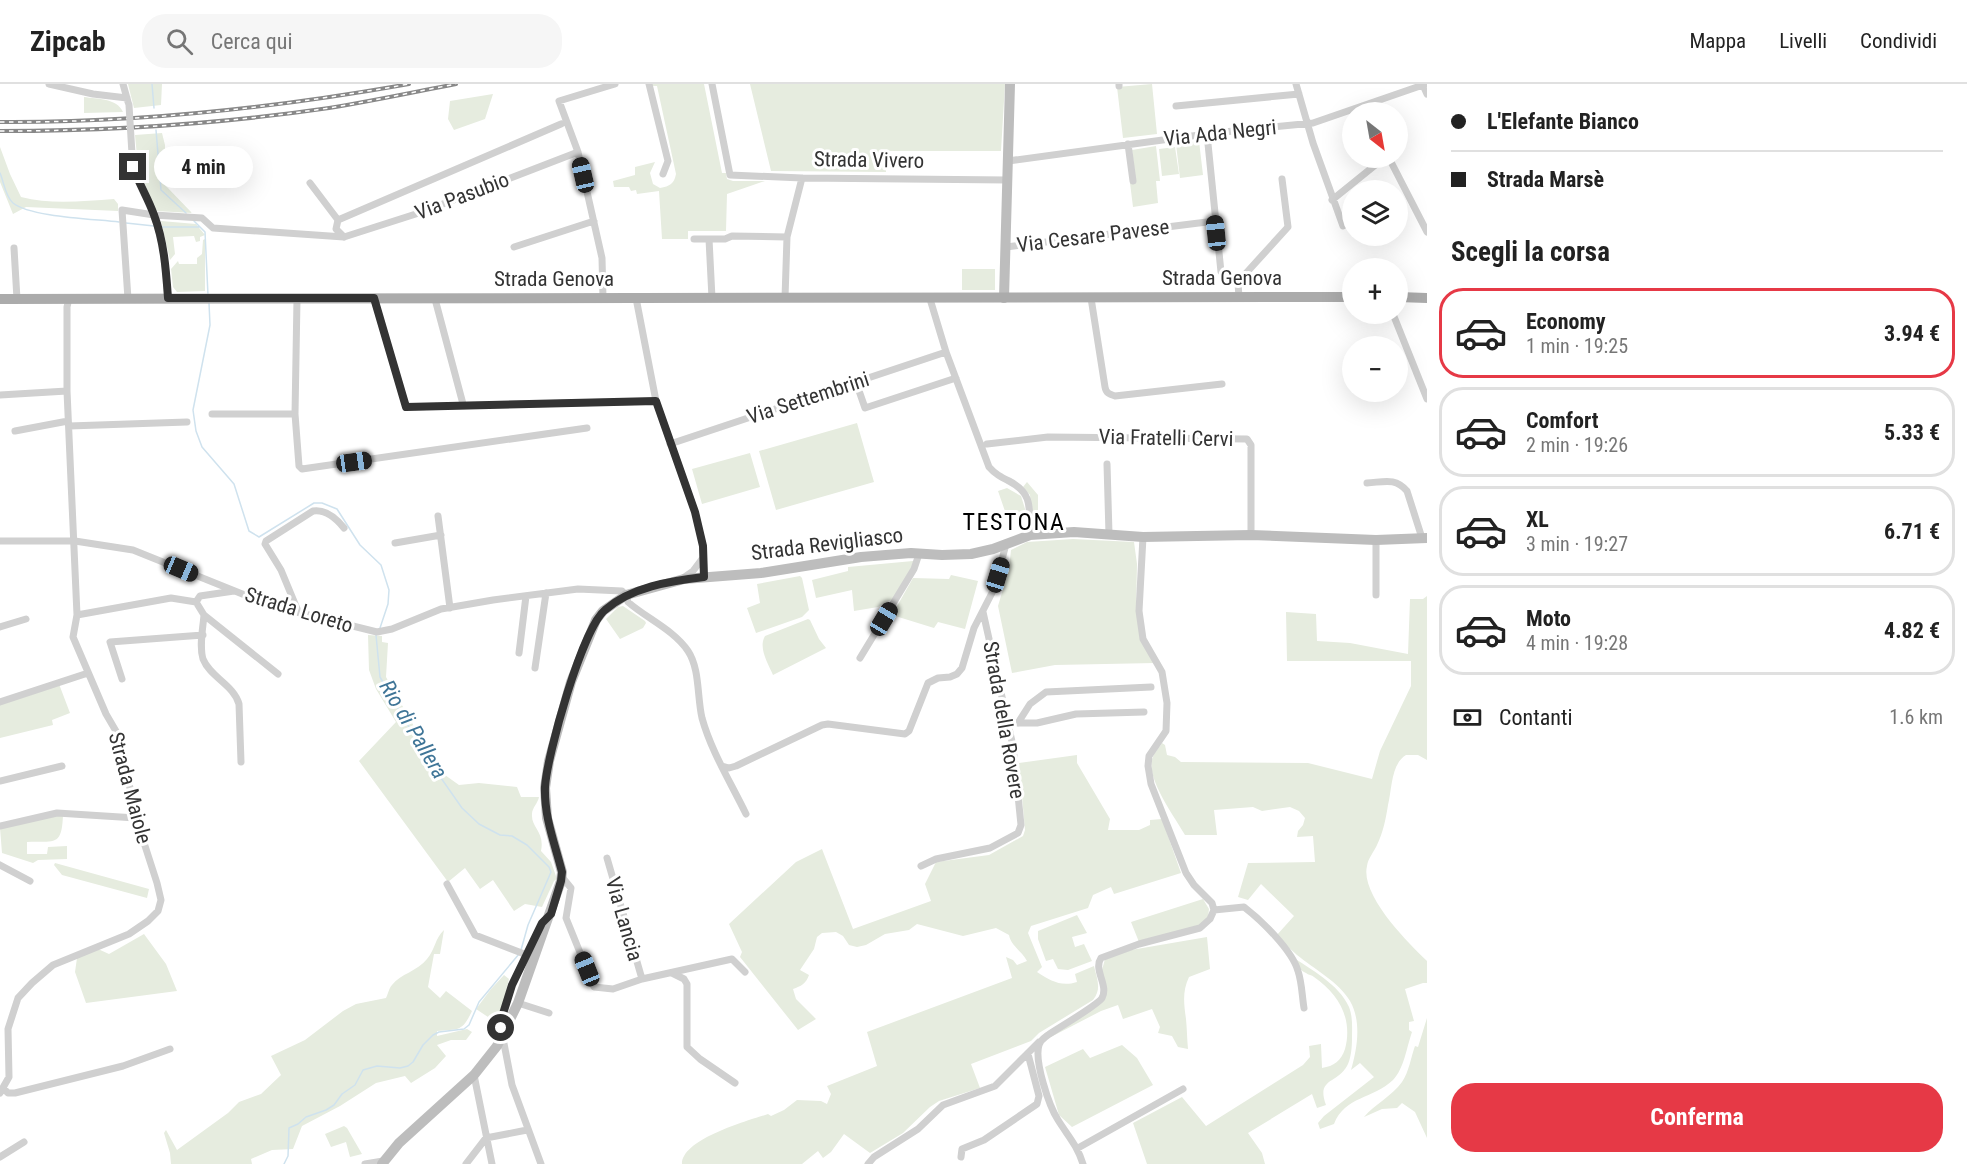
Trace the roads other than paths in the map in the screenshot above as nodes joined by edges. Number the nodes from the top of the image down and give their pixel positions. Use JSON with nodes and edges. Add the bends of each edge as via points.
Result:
{"nodes":[{"id":1,"x":49,"y":84,"type":"edge"},
{"id":2,"x":121,"y":84,"type":"edge"},
{"id":3,"x":615,"y":84,"type":"edge"},
{"id":4,"x":649,"y":84,"type":"edge"},
{"id":5,"x":712,"y":84,"type":"edge"},
{"id":6,"x":1010,"y":84,"type":"edge"},
{"id":7,"x":1296,"y":84,"type":"edge"},
{"id":8,"x":1425,"y":85,"type":"edge"},
{"id":9,"x":1299,"y":94,"type":"junction"},
{"id":10,"x":1427,"y":94,"type":"edge"},
{"id":11,"x":113,"y":96,"type":"junction"},
{"id":12,"x":128,"y":102,"type":"junction"},
{"id":13,"x":1383,"y":102,"type":"edge"},
{"id":14,"x":1176,"y":106,"type":"dead end"},
{"id":15,"x":1342,"y":116,"type":"edge"},
{"id":16,"x":1307,"y":123,"type":"junction"},
{"id":17,"x":561,"y":124,"type":"dead end"},
{"id":18,"x":1207,"y":134,"type":"junction"},
{"id":19,"x":1128,"y":144,"type":"junction"},
{"id":20,"x":578,"y":152,"type":"junction"},
{"id":21,"x":1008,"y":160,"type":"junction"},
{"id":22,"x":1374,"y":168,"type":"edge"},
{"id":23,"x":1392,"y":168,"type":"edge"},
{"id":24,"x":663,"y":174,"type":"dead end"},
{"id":25,"x":802,"y":178,"type":"junction"},
{"id":26,"x":1282,"y":179,"type":"dead end"},
{"id":27,"x":1007,"y":180,"type":"junction"},
{"id":28,"x":1133,"y":181,"type":"dead end"},
{"id":29,"x":310,"y":183,"type":"dead end"},
{"id":30,"x":1332,"y":200,"type":"junction"},
{"id":31,"x":155,"y":218,"type":"junction"},
{"id":32,"x":338,"y":220,"type":"junction"},
{"id":33,"x":594,"y":221,"type":"junction"},
{"id":34,"x":1215,"y":221,"type":"junction"},
{"id":35,"x":1342,"y":224,"type":"edge"},
{"id":36,"x":1427,"y":232,"type":"edge"},
{"id":37,"x":344,"y":237,"type":"junction"},
{"id":38,"x":787,"y":237,"type":"junction"},
{"id":39,"x":694,"y":239,"type":"dead end"},
{"id":40,"x":709,"y":239,"type":"junction"},
{"id":41,"x":514,"y":247,"type":"dead end"},
{"id":42,"x":1006,"y":247,"type":"junction"},
{"id":43,"x":14,"y":248,"type":"dead end"},
{"id":44,"x":1238,"y":282,"type":"junction"},
{"id":45,"x":1342,"y":297,"type":"edge"},
{"id":46,"x":1408,"y":297,"type":"edge"},
{"id":47,"x":69,"y":298,"type":"junction"},
{"id":48,"x":168,"y":298,"type":"junction"},
{"id":49,"x":374,"y":298,"type":"junction"},
{"id":50,"x":435,"y":298,"type":"junction"},
{"id":51,"x":603,"y":298,"type":"junction"},
{"id":52,"x":636,"y":298,"type":"junction"},
{"id":53,"x":712,"y":298,"type":"junction"},
{"id":54,"x":785,"y":298,"type":"junction"},
{"id":55,"x":1004,"y":298,"type":"junction"},
{"id":56,"x":1091,"y":298,"type":"junction"},
{"id":57,"x":1239,"y":298,"type":"junction"},
{"id":58,"x":1427,"y":298,"type":"edge"},
{"id":59,"x":0,"y":299,"type":"edge"},
{"id":60,"x":16,"y":299,"type":"junction"},
{"id":61,"x":128,"y":299,"type":"junction"},
{"id":62,"x":297,"y":299,"type":"junction"},
{"id":63,"x":930,"y":299,"type":"junction"},
{"id":64,"x":1397,"y":324,"type":"edge"},
{"id":65,"x":946,"y":352,"type":"junction"},
{"id":66,"x":956,"y":378,"type":"junction"},
{"id":67,"x":856,"y":382,"type":"junction"},
{"id":68,"x":1222,"y":384,"type":"dead end"},
{"id":69,"x":67,"y":391,"type":"junction"},
{"id":70,"x":0,"y":395,"type":"edge"},
{"id":71,"x":1427,"y":399,"type":"edge"},
{"id":72,"x":656,"y":401,"type":"junction"},
{"id":73,"x":463,"y":404,"type":"junction"},
{"id":74,"x":212,"y":414,"type":"dead end"},
{"id":75,"x":295,"y":414,"type":"junction"},
{"id":76,"x":187,"y":422,"type":"dead end"},
{"id":77,"x":68,"y":424,"type":"junction"},
{"id":78,"x":586,"y":428,"type":"dead end"},
{"id":79,"x":15,"y":431,"type":"dead end"},
{"id":80,"x":670,"y":444,"type":"junction"},
{"id":81,"x":987,"y":444,"type":"dead end"},
{"id":82,"x":1107,"y":464,"type":"dead end"},
{"id":83,"x":1367,"y":483,"type":"dead end"},
{"id":84,"x":438,"y":516,"type":"dead end"},
{"id":85,"x":344,"y":528,"type":"dead end"},
{"id":86,"x":1109,"y":534,"type":"junction"},
{"id":87,"x":441,"y":535,"type":"junction"},
{"id":88,"x":1030,"y":535,"type":"junction"},
{"id":89,"x":1251,"y":535,"type":"junction"},
{"id":90,"x":1143,"y":537,"type":"junction"},
{"id":91,"x":1424,"y":538,"type":"edge"},
{"id":92,"x":1376,"y":540,"type":"junction"},
{"id":93,"x":0,"y":541,"type":"edge"},
{"id":94,"x":75,"y":541,"type":"junction"},
{"id":95,"x":395,"y":543,"type":"dead end"},
{"id":96,"x":1006,"y":544,"type":"junction"},
{"id":97,"x":919,"y":554,"type":"junction"},
{"id":98,"x":703,"y":557,"type":"junction"},
{"id":99,"x":704,"y":577,"type":"junction"},
{"id":100,"x":678,"y":581,"type":"junction"},
{"id":101,"x":236,"y":591,"type":"junction"},
{"id":102,"x":546,"y":593,"type":"junction"},
{"id":103,"x":627,"y":595,"type":"junction"},
{"id":104,"x":526,"y":596,"type":"junction"},
{"id":105,"x":1376,"y":596,"type":"dead end"},
{"id":106,"x":196,"y":602,"type":"junction"},
{"id":107,"x":450,"y":608,"type":"junction"},
{"id":108,"x":298,"y":611,"type":"junction"},
{"id":109,"x":983,"y":612,"type":"junction"},
{"id":110,"x":77,"y":615,"type":"junction"},
{"id":111,"x":204,"y":615,"type":"junction"},
{"id":112,"x":26,"y":619,"type":"dead end"},
{"id":113,"x":0,"y":627,"type":"edge"},
{"id":114,"x":203,"y":635,"type":"junction"},
{"id":115,"x":519,"y":653,"type":"dead end"},
{"id":116,"x":860,"y":658,"type":"dead end"},
{"id":117,"x":535,"y":668,"type":"dead end"},
{"id":118,"x":88,"y":673,"type":"junction"},
{"id":119,"x":278,"y":674,"type":"dead end"},
{"id":120,"x":122,"y":679,"type":"dead end"},
{"id":121,"x":1151,"y":687,"type":"dead end"},
{"id":122,"x":0,"y":702,"type":"edge"},
{"id":123,"x":1144,"y":712,"type":"dead end"},
{"id":124,"x":241,"y":762,"type":"dead end"},
{"id":125,"x":62,"y":766,"type":"dead end"},
{"id":126,"x":722,"y":766,"type":"junction"},
{"id":127,"x":0,"y":782,"type":"edge"},
{"id":128,"x":746,"y":814,"type":"dead end"},
{"id":129,"x":135,"y":818,"type":"junction"},
{"id":130,"x":0,"y":826,"type":"edge"},
{"id":131,"x":607,"y":858,"type":"dead end"},
{"id":132,"x":0,"y":865,"type":"edge"},
{"id":133,"x":921,"y":866,"type":"dead end"},
{"id":134,"x":562,"y":877,"type":"junction"},
{"id":135,"x":30,"y":881,"type":"dead end"},
{"id":136,"x":447,"y":884,"type":"dead end"},
{"id":137,"x":1214,"y":910,"type":"junction"},
{"id":138,"x":551,"y":914,"type":"junction"},
{"id":139,"x":522,"y":953,"type":"junction"},
{"id":140,"x":745,"y":972,"type":"dead end"},
{"id":141,"x":672,"y":973,"type":"junction"},
{"id":142,"x":642,"y":979,"type":"junction"},
{"id":143,"x":518,"y":1003,"type":"junction"},
{"id":144,"x":1304,"y":1008,"type":"dead end"},
{"id":145,"x":549,"y":1013,"type":"dead end"},
{"id":146,"x":502,"y":1038,"type":"junction"},
{"id":147,"x":1041,"y":1040,"type":"junction"},
{"id":148,"x":170,"y":1048,"type":"dead end"},
{"id":149,"x":1028,"y":1054,"type":"junction"},
{"id":150,"x":474,"y":1075,"type":"junction"},
{"id":151,"x":735,"y":1083,"type":"dead end"},
{"id":152,"x":1183,"y":1089,"type":"dead end"},
{"id":153,"x":1,"y":1091,"type":"edge"},
{"id":154,"x":527,"y":1130,"type":"junction"},
{"id":155,"x":486,"y":1137,"type":"junction"},
{"id":156,"x":24,"y":1142,"type":"dead end"},
{"id":157,"x":1078,"y":1148,"type":"junction"},
{"id":158,"x":0,"y":1157,"type":"edge"},
{"id":159,"x":961,"y":1157,"type":"dead end"},
{"id":160,"x":382,"y":1163,"type":"edge"},
{"id":161,"x":365,"y":1164,"type":"edge"},
{"id":162,"x":466,"y":1164,"type":"edge"},
{"id":163,"x":492,"y":1164,"type":"edge"},
{"id":164,"x":541,"y":1164,"type":"edge"},
{"id":165,"x":868,"y":1164,"type":"edge"},
{"id":166,"x":1083,"y":1164,"type":"edge"}],
"edges":[{"from":1,"to":11,"type":"street"},
{"from":2,"to":11,"type":"street"},
{"from":2,"to":12,"type":"street"},
{"from":3,"to":20,"type":"street","via":[[559,101]]},
{"from":4,"to":24,"type":"street","via":[[668,161]]},
{"from":5,"to":25,"type":"street","name":"Strada Vivero","via":[[730,175]]},
{"from":6,"to":21,"type":"street"},
{"from":7,"to":9,"type":"street"},
{"from":8,"to":10,"type":"street"},
{"from":8,"to":13,"type":"street","name":"Via Ada Negri"},
{"from":9,"to":14,"type":"street"},
{"from":9,"to":16,"type":"street"},
{"from":11,"to":12,"type":"street"},
{"from":12,"to":31,"type":"street","bridge":true,"via":[[138,182]]},
{"from":15,"to":16,"type":"street","name":"Via Ada Negri"},
{"from":16,"to":18,"type":"street","name":"Via Ada Negri"},
{"from":16,"to":30,"type":"street"},
{"from":17,"to":32,"type":"street","name":"Via Pasubio"},
{"from":18,"to":19,"type":"street","name":"Via Ada Negri"},
{"from":18,"to":34,"type":"street"},
{"from":19,"to":21,"type":"street","name":"Via Ada Negri"},
{"from":19,"to":28,"type":"street"},
{"from":20,"to":33,"type":"street"},
{"from":20,"to":37,"type":"street","name":"Via Pasubio","via":[[423,212]]},
{"from":21,"to":27,"type":"street"},
{"from":22,"to":30,"type":"street"},
{"from":23,"to":36,"type":"street"},
{"from":25,"to":27,"type":"street","name":"Strada Vivero"},
{"from":25,"to":38,"type":"street"},
{"from":26,"to":44,"type":"street","via":[[1288,227]]},
{"from":27,"to":42,"type":"street"},
{"from":29,"to":32,"type":"street"},
{"from":30,"to":35,"type":"street"},
{"from":31,"to":37,"type":"street","name":"Via Pasubio","via":[[202,218],[213,228]]},
{"from":31,"to":48,"type":"street","via":[[163,246]]},
{"from":31,"to":61,"type":"street","name":"Via Pasubio","via":[[122,210]]},
{"from":32,"to":37,"type":"street","via":[[336,229]]},
{"from":33,"to":41,"type":"street"},
{"from":33,"to":51,"type":"street","via":[[602,258]]},
{"from":34,"to":42,"type":"street","name":"Via Cesare Pavese"},
{"from":34,"to":44,"type":"street","via":[[1221,272]]},
{"from":38,"to":40,"type":"street"},
{"from":38,"to":54,"type":"street"},
{"from":39,"to":40,"type":"street"},
{"from":40,"to":53,"type":"street"},
{"from":42,"to":55,"type":"street"},
{"from":43,"to":60,"type":"street"},
{"from":44,"to":57,"type":"street"},
{"from":45,"to":57,"type":"main road","name":"Strada Genova"},
{"from":46,"to":58,"type":"main road"},
{"from":47,"to":60,"type":"main road","name":"Strada Genova"},
{"from":47,"to":61,"type":"main road","name":"Strada Genova"},
{"from":47,"to":69,"type":"street","name":"Strada Maiole"},
{"from":48,"to":61,"type":"main road","name":"Strada Genova"},
{"from":48,"to":62,"type":"main road","name":"Strada Genova"},
{"from":49,"to":50,"type":"main road","name":"Strada Genova"},
{"from":49,"to":62,"type":"main road","name":"Strada Genova"},
{"from":49,"to":73,"type":"street","via":[[406,407]]},
{"from":50,"to":51,"type":"main road","name":"Strada Genova"},
{"from":50,"to":73,"type":"street"},
{"from":51,"to":52,"type":"main road","name":"Strada Genova"},
{"from":52,"to":53,"type":"main road","name":"Strada Genova"},
{"from":52,"to":72,"type":"street"},
{"from":53,"to":54,"type":"main road","name":"Strada Genova"},
{"from":54,"to":63,"type":"main road","name":"Strada Genova"},
{"from":55,"to":56,"type":"main road","name":"Strada Genova"},
{"from":55,"to":63,"type":"main road","name":"Strada Genova"},
{"from":56,"to":57,"type":"main road","name":"Strada Genova"},
{"from":56,"to":68,"type":"street","via":[[1109,395]]},
{"from":59,"to":60,"type":"main road","name":"Strada Genova"},
{"from":62,"to":75,"type":"street"},
{"from":63,"to":65,"type":"street"},
{"from":64,"to":71,"type":"street"},
{"from":65,"to":66,"type":"street"},
{"from":65,"to":67,"type":"street","name":"Via Settembrini"},
{"from":66,"to":67,"type":"street","via":[[865,408]]},
{"from":66,"to":88,"type":"street","via":[[989,467],[1021,488],[1028,498]]},
{"from":67,"to":80,"type":"street","name":"Via Settembrini"},
{"from":69,"to":70,"type":"street"},
{"from":69,"to":77,"type":"street","name":"Strada Maiole"},
{"from":72,"to":73,"type":"street"},
{"from":72,"to":80,"type":"street"},
{"from":74,"to":75,"type":"street"},
{"from":75,"to":78,"type":"street","via":[[302,469]]},
{"from":76,"to":77,"type":"street"},
{"from":77,"to":79,"type":"street"},
{"from":77,"to":94,"type":"street","name":"Strada Maiole"},
{"from":80,"to":98,"type":"street","via":[[695,512]]},
{"from":81,"to":89,"type":"street","name":"Via Fratelli Cervi","via":[[1048,437],[1246,439],[1251,445]]},
{"from":82,"to":86,"type":"street"},
{"from":83,"to":91,"type":"street","via":[[1395,481],[1402,485]]},
{"from":84,"to":87,"type":"street"},
{"from":85,"to":108,"type":"street","via":[[332,516],[318,510],[266,541]]},
{"from":86,"to":88,"type":"street","name":"Strada Revigliasco"},
{"from":86,"to":90,"type":"street","name":"Strada Revigliasco"},
{"from":87,"to":95,"type":"street"},
{"from":87,"to":107,"type":"street"},
{"from":88,"to":96,"type":"street","name":"Strada Revigliasco"},
{"from":89,"to":90,"type":"street","name":"Strada Revigliasco"},
{"from":89,"to":92,"type":"street","name":"Strada Revigliasco"},
{"from":90,"to":137,"type":"street","via":[[1139,611],[1143,639],[1162,672],[1167,703],[1166,731],[1149,756],[1149,775],[1186,873]]},
{"from":91,"to":92,"type":"street","name":"Strada Revigliasco"},
{"from":92,"to":105,"type":"street"},
{"from":93,"to":94,"type":"street","name":"Strada Loreto"},
{"from":94,"to":101,"type":"street","name":"Strada Loreto","via":[[133,550]]},
{"from":94,"to":110,"type":"street","name":"Strada Maiole"},
{"from":96,"to":97,"type":"street","name":"Strada Revigliasco","via":[[971,554]]},
{"from":96,"to":109,"type":"street","name":"Strada della Rovere","via":[[995,587]]},
{"from":97,"to":99,"type":"street","name":"Strada Revigliasco","via":[[861,557],[761,573]]},
{"from":97,"to":116,"type":"street","via":[[914,569]]},
{"from":98,"to":99,"type":"street"},
{"from":98,"to":100,"type":"street","via":[[693,571]]},
{"from":99,"to":100,"type":"street","name":"Strada Revigliasco"},
{"from":100,"to":103,"type":"street","name":"Strada Revigliasco"},
{"from":101,"to":106,"type":"street","via":[[200,596]]},
{"from":101,"to":108,"type":"street","name":"Strada Loreto","via":[[272,606]]},
{"from":102,"to":103,"type":"street","name":"Strada Loreto","via":[[595,589]]},
{"from":102,"to":104,"type":"street","name":"Strada Loreto"},
{"from":102,"to":117,"type":"street"},
{"from":103,"to":126,"type":"street","via":[[628,602],[689,652],[702,718]]},
{"from":103,"to":134,"type":"street","name":"Strada Revigliasco","via":[[596,620],[571,682],[549,761],[545,788],[547,818]]},
{"from":104,"to":107,"type":"street","name":"Strada Loreto"},
{"from":104,"to":115,"type":"street"},
{"from":106,"to":110,"type":"street","via":[[171,598]]},
{"from":106,"to":111,"type":"street"},
{"from":107,"to":108,"type":"street","name":"Strada Loreto","via":[[377,632]]},
{"from":109,"to":126,"type":"street","name":"Strada della Rovere","via":[[962,668],[950,677],[928,682],[912,726],[905,734],[822,725],[736,766]]},
{"from":109,"to":133,"type":"street","name":"Strada della Rovere","via":[[1013,746],[1021,825],[1018,833],[990,848]]},
{"from":110,"to":118,"type":"street","name":"Strada Maiole","via":[[73,637]]},
{"from":111,"to":114,"type":"street"},
{"from":111,"to":119,"type":"street"},
{"from":112,"to":113,"type":"street"},
{"from":114,"to":120,"type":"street","via":[[110,642]]},
{"from":114,"to":124,"type":"street","via":[[204,661],[239,704]]},
{"from":118,"to":122,"type":"street"},
{"from":118,"to":129,"type":"street","name":"Strada Maiole","via":[[120,738]]},
{"from":121,"to":123,"type":"street","via":[[1046,692],[1030,704],[1016,723],[1037,723],[1076,714]]},
{"from":125,"to":127,"type":"street"},
{"from":126,"to":128,"type":"street"},
{"from":129,"to":130,"type":"street","via":[[57,813]]},
{"from":129,"to":153,"type":"street","name":"Strada Maiole","via":[[157,883],[161,900],[158,911],[129,934],[54,966],[18,998],[8,1029],[9,1077]]},
{"from":131,"to":142,"type":"street","name":"Via Lancia"},
{"from":132,"to":135,"type":"street"},
{"from":134,"to":138,"type":"street"},
{"from":134,"to":142,"type":"street","name":"Via Lancia","via":[[571,888],[566,918],[594,987],[614,989]]},
{"from":136,"to":139,"type":"street","via":[[475,935]]},
{"from":137,"to":144,"type":"street","via":[[1244,907],[1259,919],[1298,970]]},
{"from":137,"to":147,"type":"street","via":[[1200,928],[1101,958],[1098,965],[1102,998]]},
{"from":138,"to":139,"type":"street"},
{"from":138,"to":143,"type":"street"},
{"from":139,"to":146,"type":"street","via":[[502,1017]]},
{"from":140,"to":141,"type":"street","name":"Via Lancia","via":[[732,959]]},
{"from":141,"to":142,"type":"street","name":"Via Lancia"},
{"from":141,"to":151,"type":"street","name":"Via Lancia","via":[[687,984],[687,1047]]},
{"from":143,"to":145,"type":"street"},
{"from":143,"to":146,"type":"street"},
{"from":146,"to":150,"type":"street"},
{"from":146,"to":154,"type":"street"},
{"from":147,"to":149,"type":"street"},
{"from":147,"to":157,"type":"street","via":[[1038,1060],[1048,1095],[1058,1120]]},
{"from":148,"to":153,"type":"street","via":[[123,1066],[15,1093]]},
{"from":149,"to":159,"type":"street","via":[[1039,1096],[1037,1104],[984,1140],[962,1149]]},
{"from":149,"to":165,"type":"street","via":[[995,1086],[943,1105],[918,1129]]},
{"from":150,"to":155,"type":"street"},
{"from":150,"to":160,"type":"street"},
{"from":152,"to":157,"type":"street"},
{"from":154,"to":155,"type":"street"},
{"from":154,"to":164,"type":"street"},
{"from":155,"to":162,"type":"street"},
{"from":155,"to":163,"type":"street"},
{"from":156,"to":158,"type":"street"},
{"from":157,"to":166,"type":"street"},
{"from":160,"to":161,"type":"street"}]}
